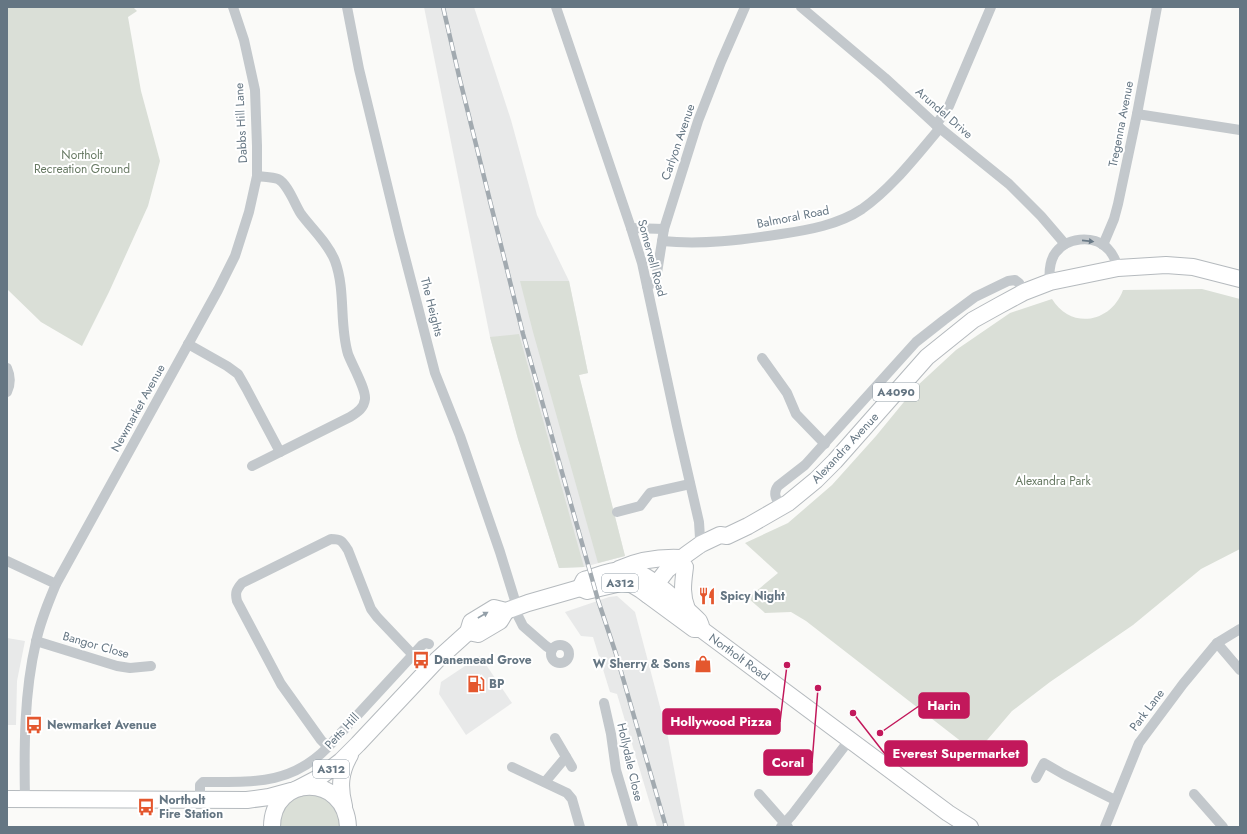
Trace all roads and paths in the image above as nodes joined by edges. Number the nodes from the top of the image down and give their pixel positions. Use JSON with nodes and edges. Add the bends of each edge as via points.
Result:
{"nodes":[{"id":1,"x":233,"y":7,"type":"edge"},
{"id":2,"x":347,"y":7,"type":"edge"},
{"id":3,"x":556,"y":7,"type":"edge"},
{"id":4,"x":745,"y":7,"type":"edge"},
{"id":5,"x":801,"y":7,"type":"edge"},
{"id":6,"x":991,"y":7,"type":"edge"},
{"id":7,"x":1157,"y":7,"type":"edge"},
{"id":8,"x":1137,"y":114,"type":"junction"},
{"id":9,"x":938,"y":126,"type":"junction"},
{"id":10,"x":1240,"y":130,"type":"edge"},
{"id":11,"x":257,"y":176,"type":"junction"},
{"id":12,"x":253,"y":192,"type":"joint"},
{"id":13,"x":632,"y":228,"type":"junction"},
{"id":14,"x":664,"y":229,"type":"junction"},
{"id":15,"x":662,"y":241,"type":"junction"},
{"id":16,"x":1065,"y":244,"type":"junction"},
{"id":17,"x":1103,"y":244,"type":"junction"},
{"id":18,"x":1118,"y":268,"type":"junction"},
{"id":19,"x":1240,"y":279,"type":"edge"},
{"id":20,"x":1050,"y":282,"type":"junction"},
{"id":21,"x":647,"y":286,"type":"junction"},
{"id":22,"x":1024,"y":292,"type":"junction"},
{"id":23,"x":188,"y":344,"type":"junction"},
{"id":24,"x":762,"y":358,"type":"dead end"},
{"id":25,"x":7,"y":368,"type":"edge"},
{"id":26,"x":7,"y":392,"type":"edge"},
{"id":27,"x":825,"y":444,"type":"junction"},
{"id":28,"x":280,"y":452,"type":"junction"},
{"id":29,"x":252,"y":466,"type":"dead end"},
{"id":30,"x":690,"y":484,"type":"junction"},
{"id":31,"x":780,"y":508,"type":"junction"},
{"id":32,"x":617,"y":512,"type":"dead end"},
{"id":33,"x":711,"y":543,"type":"junction"},
{"id":34,"x":7,"y":561,"type":"edge"},
{"id":35,"x":683,"y":563,"type":"junction"},
{"id":36,"x":614,"y":571,"type":"junction"},
{"id":37,"x":56,"y":584,"type":"junction"},
{"id":38,"x":580,"y":588,"type":"junction"},
{"id":39,"x":656,"y":592,"type":"junction"},
{"id":40,"x":512,"y":609,"type":"junction"},
{"id":41,"x":687,"y":609,"type":"junction"},
{"id":42,"x":701,"y":629,"type":"junction"},
{"id":43,"x":1240,"y":629,"type":"edge"},
{"id":44,"x":36,"y":640,"type":"junction"},
{"id":45,"x":1217,"y":643,"type":"junction"},
{"id":46,"x":429,"y":644,"type":"dead end"},
{"id":47,"x":552,"y":650,"type":"dead end"},
{"id":48,"x":412,"y":656,"type":"junction"},
{"id":49,"x":151,"y":666,"type":"dead end"},
{"id":50,"x":1240,"y":670,"type":"edge"},
{"id":51,"x":604,"y":703,"type":"dead end"},
{"id":52,"x":555,"y":738,"type":"dead end"},
{"id":53,"x":850,"y":740,"type":"junction"},
{"id":54,"x":358,"y":744,"type":"junction"},
{"id":55,"x":328,"y":747,"type":"junction"},
{"id":56,"x":566,"y":757,"type":"junction"},
{"id":57,"x":512,"y":767,"type":"dead end"},
{"id":58,"x":572,"y":767,"type":"dead end"},
{"id":59,"x":1036,"y":778,"type":"dead end"},
{"id":60,"x":545,"y":782,"type":"junction"},
{"id":61,"x":295,"y":790,"type":"junction"},
{"id":62,"x":759,"y":794,"type":"dead end"},
{"id":63,"x":1194,"y":794,"type":"dead end"},
{"id":64,"x":7,"y":800,"type":"edge"},
{"id":65,"x":25,"y":800,"type":"junction"},
{"id":66,"x":200,"y":800,"type":"junction"},
{"id":67,"x":247,"y":800,"type":"junction"},
{"id":68,"x":1115,"y":800,"type":"junction"},
{"id":69,"x":347,"y":820,"type":"edge"},
{"id":70,"x":785,"y":826,"type":"edge"},
{"id":71,"x":272,"y":827,"type":"edge"},
{"id":72,"x":580,"y":827,"type":"edge"},
{"id":73,"x":633,"y":827,"type":"edge"},
{"id":74,"x":970,"y":827,"type":"edge"},
{"id":75,"x":1105,"y":827,"type":"edge"},
{"id":76,"x":1223,"y":827,"type":"edge"}],
"edges":[{"from":1,"to":11,"type":"street","name":"Dabbs Hill Lane","via":[[244,40],[255,90]]},
{"from":2,"to":40,"type":"street","name":"The Heights","via":[[359,69],[435,373],[500,552]]},
{"from":3,"to":13,"type":"street","name":"Somervell Road"},
{"from":4,"to":14,"type":"street","name":"Carlyon Avenue","via":[[720,62],[698,121]]},
{"from":5,"to":9,"type":"street","name":"Arundel Drive"},
{"from":6,"to":9,"type":"street","name":"Balmoral Road"},
{"from":7,"to":8,"type":"street","name":"Tregenna Avenue"},
{"from":8,"to":10,"type":"street"},
{"from":8,"to":17,"type":"street","name":"Tregenna Avenue","via":[[1118,204]]},
{"from":9,"to":15,"type":"street","name":"Balmoral Road","via":[[899,175],[879,195],[842,219],[807,230],[744,239],[693,243]]},
{"from":9,"to":16,"type":"street","name":"Arundel Drive","via":[[1009,184]]},
{"from":11,"to":12,"type":"street","name":"Dabbs Hill Lane"},
{"from":11,"to":28,"type":"street","via":[[277,179],[283,183],[334,259],[341,284],[348,353],[365,398],[363,407],[358,412]]},
{"from":12,"to":23,"type":"street","name":"Newmarket Avenue","via":[[235,256]]},
{"from":13,"to":14,"type":"street"},
{"from":13,"to":21,"type":"street","name":"Somervell Road"},
{"from":14,"to":15,"type":"street","name":"Carlyon Avenue"},
{"from":15,"to":21,"type":"street","name":"Carlyon Avenue","via":[[656,279]]},
{"from":16,"to":17,"type":"street","one_way":true,"via":[[1075,240]]},
{"from":16,"to":20,"type":"street","via":[[1054,255],[1050,264]]},
{"from":17,"to":18,"type":"street","via":[[1112,254]]},
{"from":18,"to":19,"type":"main road","name":"Alexandra Avenue","number":"A4090","via":[[1166,265],[1193,267]]},
{"from":18,"to":20,"type":"main road","name":"Alexandra Avenue","number":"A4090"},
{"from":20,"to":22,"type":"main road","name":"Alexandra Avenue","number":"A4090"},
{"from":21,"to":30,"type":"street","name":"Somervell Road"},
{"from":22,"to":27,"type":"street","via":[[1015,280],[1008,281],[976,297],[944,320],[916,342]]},
{"from":22,"to":31,"type":"main road","name":"Alexandra Avenue","number":"A4090","via":[[973,320],[927,357],[835,461],[816,480]]},
{"from":23,"to":28,"type":"street","via":[[238,374]]},
{"from":23,"to":37,"type":"street","name":"Newmarket Avenue"},
{"from":24,"to":27,"type":"street","via":[[784,387],[796,414]]},
{"from":25,"to":26,"type":"street","via":[[10,386]]},
{"from":27,"to":31,"type":"street","via":[[775,490],[774,495]]},
{"from":28,"to":29,"type":"street"},
{"from":30,"to":32,"type":"street","via":[[650,493],[640,506]]},
{"from":30,"to":33,"type":"street","name":"Somervell Road","via":[[699,522]]},
{"from":31,"to":33,"type":"main road","name":"Alexandra Avenue","number":"A4090"},
{"from":33,"to":35,"type":"main road","name":"Alexandra Avenue","number":"A4090"},
{"from":34,"to":37,"type":"street"},
{"from":35,"to":36,"type":"main road","via":[[654,559],[639,561]]},
{"from":35,"to":39,"type":"main road","name":"Alexandra Avenue","number":"A4090","via":[[667,570]]},
{"from":35,"to":41,"type":"main road","via":[[683,600]]},
{"from":36,"to":38,"type":"main road","name":"Northolt Road","number":"A312","via":[[584,580]]},
{"from":36,"to":39,"type":"main road","name":"Northolt Road","number":"A312","via":[[635,571],[646,576]]},
{"from":37,"to":44,"type":"street","name":"Newmarket Avenue"},
{"from":38,"to":39,"type":"main road","name":"Northolt Road","number":"A312","via":[[587,591],[626,583]]},
{"from":38,"to":40,"type":"main road","name":"Petts Hill","number":"A312"},
{"from":39,"to":41,"type":"main road","name":"Northolt Road","number":"A312"},
{"from":39,"to":42,"type":"main road","name":"Northolt Road","number":"A312","via":[[694,629]]},
{"from":40,"to":47,"type":"street","name":"The Heights","via":[[523,626]]},
{"from":40,"to":54,"type":"main road","name":"Petts Hill","number":"A312","via":[[494,608],[471,622],[468,632],[437,660]]},
{"from":41,"to":42,"type":"main road","name":"Northolt Road","number":"A312","via":[[699,621]]},
{"from":42,"to":53,"type":"main road","name":"Northolt Road","number":"A312"},
{"from":43,"to":45,"type":"street","name":"Park Lane"},
{"from":44,"to":49,"type":"street","name":"Bangor Close","via":[[117,666]]},
{"from":44,"to":65,"type":"street","name":"Newmarket Avenue","via":[[27,693]]},
{"from":45,"to":50,"type":"street"},
{"from":45,"to":68,"type":"street","name":"Park Lane","via":[[1139,743]]},
{"from":46,"to":48,"type":"street","name":"Petts Hill","via":[[424,644]]},
{"from":48,"to":55,"type":"street","name":"Petts Hill"},
{"from":48,"to":55,"type":"street","via":[[371,609],[348,550],[343,542],[337,539],[331,539],[242,583],[237,588],[237,601],[281,684]]},
{"from":51,"to":73,"type":"street","name":"Hollydale Close","via":[[616,770]]},
{"from":52,"to":56,"type":"street"},
{"from":53,"to":70,"type":"street"},
{"from":53,"to":74,"type":"main road","name":"Northolt Road","number":"A312"},
{"from":54,"to":61,"type":"main road","name":"Petts Hill","number":"A312","via":[[328,772]]},
{"from":54,"to":69,"type":"main road","name":"Petts Hill","number":"A312","via":[[347,760],[341,777],[341,792]]},
{"from":55,"to":66,"type":"street","name":"Petts Hill","via":[[308,764],[285,776],[268,780],[202,782]]},
{"from":56,"to":58,"type":"street"},
{"from":56,"to":60,"type":"street"},
{"from":57,"to":60,"type":"street"},
{"from":59,"to":68,"type":"street","via":[[1044,763]]},
{"from":60,"to":72,"type":"street","via":[[567,793],[572,799]]},
{"from":61,"to":67,"type":"main road","name":"Petts Hill","number":"A312"},
{"from":61,"to":69,"type":"main road","via":[[314,787],[328,791],[335,796]]},
{"from":61,"to":71,"type":"main road","via":[[278,804],[274,811]]},
{"from":62,"to":70,"type":"street"},
{"from":63,"to":76,"type":"street"},
{"from":64,"to":65,"type":"main road","name":"Petts Hill","number":"A312"},
{"from":65,"to":66,"type":"main road","name":"Petts Hill","number":"A312"},
{"from":66,"to":67,"type":"main road","name":"Petts Hill","number":"A312"},
{"from":67,"to":71,"type":"main road","name":"Petts Hill","number":"A312","via":[[263,808]]},
{"from":68,"to":75,"type":"street","name":"Park Lane"}]}
